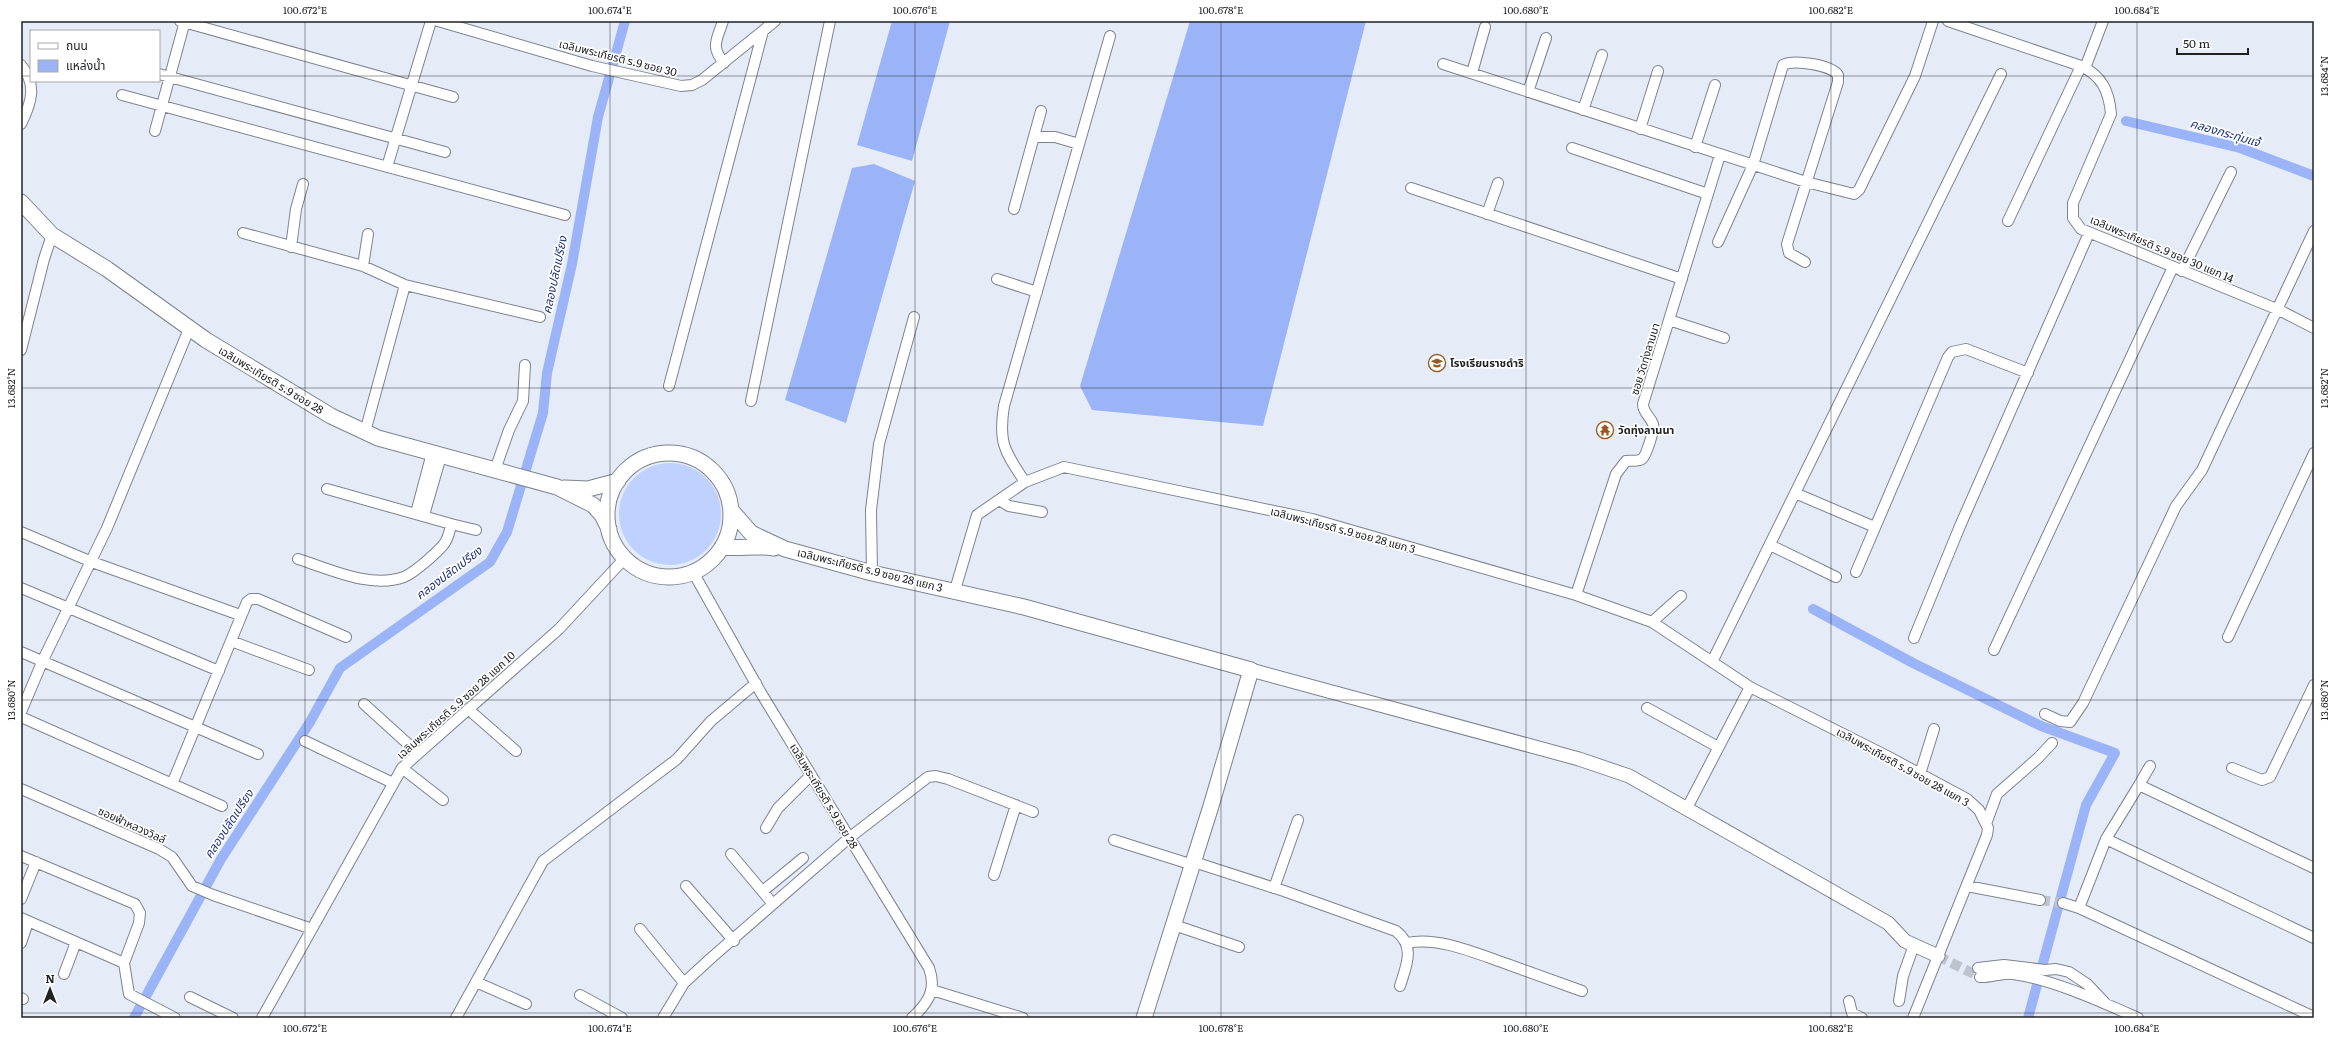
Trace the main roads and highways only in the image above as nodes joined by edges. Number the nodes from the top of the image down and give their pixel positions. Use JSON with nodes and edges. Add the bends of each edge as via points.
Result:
{"nodes":[{"id":1,"x":21,"y":202,"type":"edge"},
{"id":2,"x":618,"y":481,"type":"junction"},
{"id":3,"x":557,"y":488,"type":"junction"},
{"id":4,"x":731,"y":510,"type":"junction"},
{"id":5,"x":609,"y":530,"type":"junction"},
{"id":6,"x":722,"y":547,"type":"junction"},
{"id":7,"x":784,"y":549,"type":"junction"},
{"id":8,"x":1144,"y":1018,"type":"edge"}],
"edges":[{"from":1,"to":3,"type":"main road","name":"เฉลิมพระเกียรติ ร.9 ซอย 28","via":[[52,235],[107,269],[189,329],[331,416],[365,432],[437,455]]},
{"from":2,"to":3,"type":"main road","name":"เฉลิมพระเกียรติ ร.9 ซอย 28","via":[[588,489]]},
{"from":2,"to":4,"type":"main road","name":"เฉลิมพระเกียรติ ร.9 ซอย 28","via":[[629,468],[651,456],[675,453],[687,456],[704,464],[718,476],[729,498]]},
{"from":2,"to":5,"type":"main road","name":"เฉลิมพระเกียรติ ร.9 ซอย 28","via":[[610,496]]},
{"from":3,"to":5,"type":"main road","name":"เฉลิมพระเกียรติ ร.9 ซอย 28","via":[[593,506],[602,515]]},
{"from":4,"to":6,"type":"main road","name":"เฉลิมพระเกียรติ ร.9 ซอย 28","via":[[730,530]]},
{"from":4,"to":7,"type":"main road","name":"เฉลิมพระเกียรติ ร.9 ซอย 28 แยก 3","via":[[751,533]]},
{"from":5,"to":6,"type":"main road","name":"เฉลิมพระเกียรติ ร.9 ซอย 28","via":[[615,545],[625,558],[657,575],[675,576],[693,572],[709,562]]},
{"from":6,"to":7,"type":"main road","name":"เฉลิมพระเกียรติ ร.9 ซอย 28 แยก 3","via":[[738,549],[764,546]]},
{"from":7,"to":8,"type":"main road","name":"เฉลิมพระเกียรติ ร.9 ซอย 28 แยก 3","via":[[872,573],[955,590],[1251,670]]}]}
